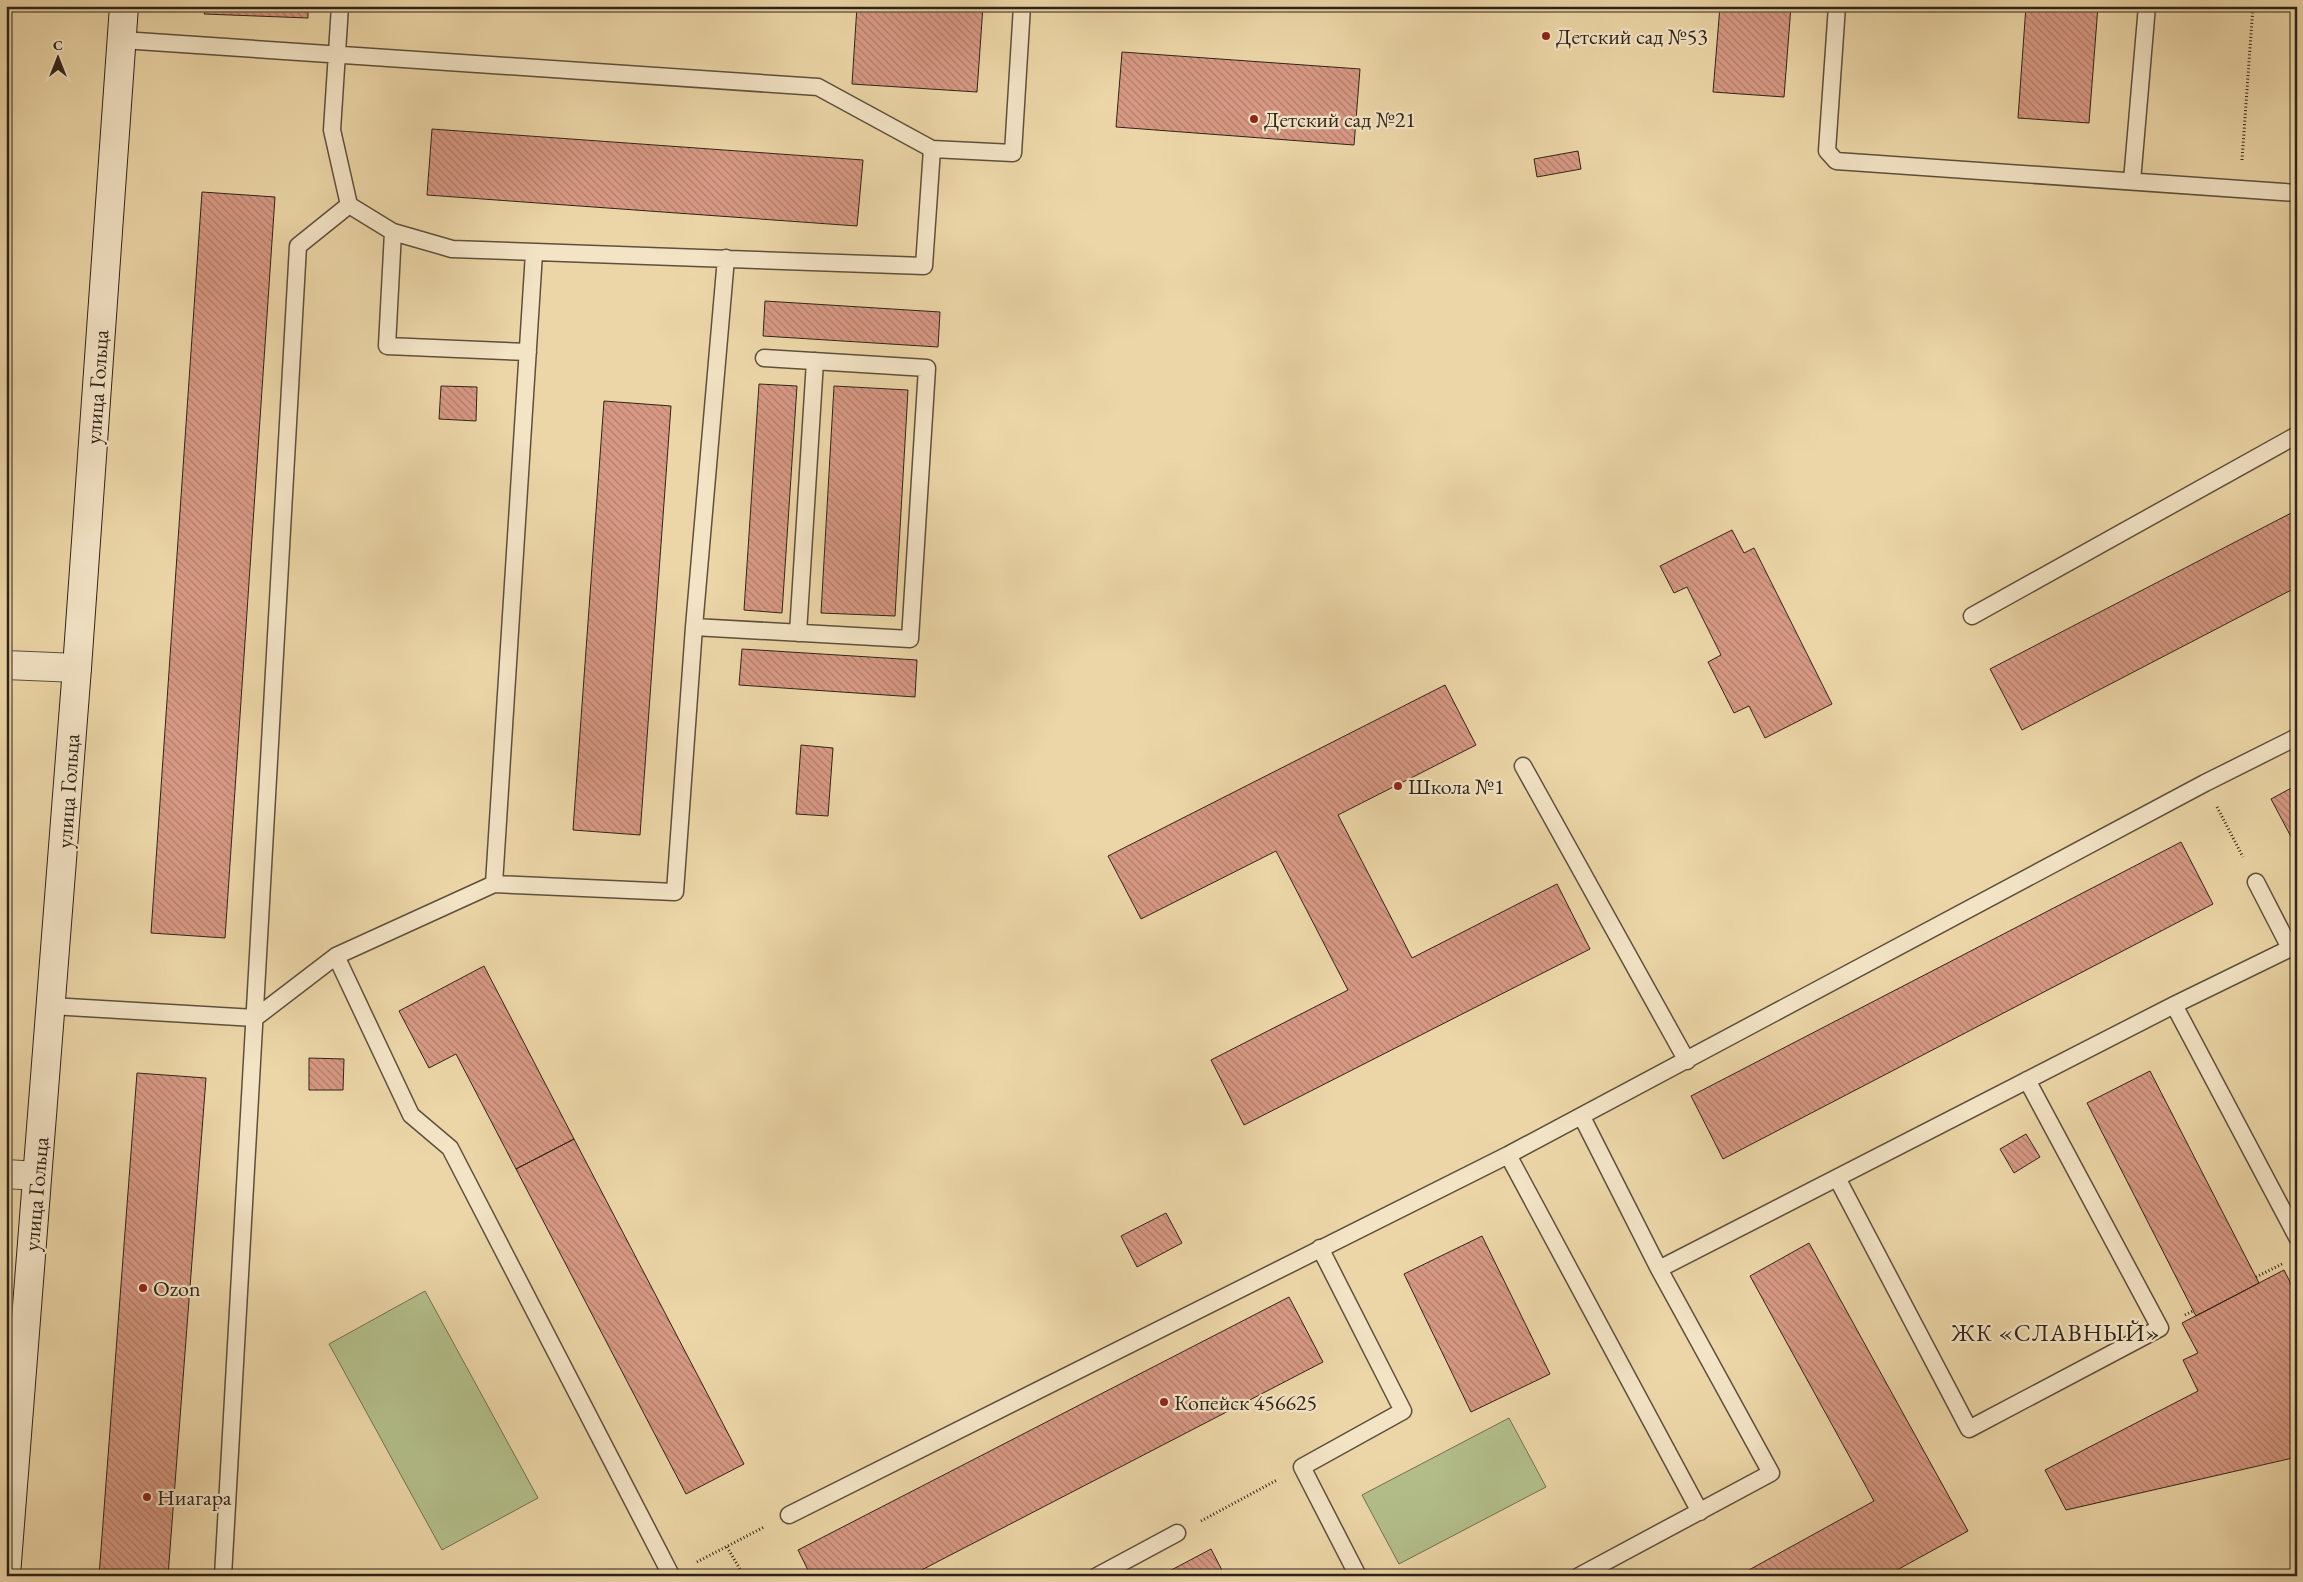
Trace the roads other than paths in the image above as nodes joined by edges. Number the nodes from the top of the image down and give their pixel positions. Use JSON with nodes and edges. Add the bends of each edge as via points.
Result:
{"nodes":[{"id":1,"x":124,"y":6,"type":"edge"},
{"id":2,"x":340,"y":6,"type":"edge"},
{"id":3,"x":1022,"y":6,"type":"edge"},
{"id":4,"x":1837,"y":6,"type":"edge"},
{"id":5,"x":2147,"y":6,"type":"edge"},
{"id":6,"x":122,"y":40,"type":"junction"},
{"id":7,"x":337,"y":54,"type":"junction"},
{"id":8,"x":932,"y":149,"type":"junction"},
{"id":9,"x":2132,"y":181,"type":"junction"},
{"id":10,"x":2297,"y":193,"type":"edge"},
{"id":11,"x":349,"y":205,"type":"junction"},
{"id":12,"x":393,"y":232,"type":"junction"},
{"id":13,"x":534,"y":253,"type":"junction"},
{"id":14,"x":726,"y":258,"type":"junction"},
{"id":15,"x":528,"y":352,"type":"junction"},
{"id":16,"x":764,"y":358,"type":"dead end"},
{"id":17,"x":815,"y":361,"type":"junction"},
{"id":18,"x":2297,"y":435,"type":"edge"},
{"id":19,"x":1972,"y":616,"type":"dead end"},
{"id":20,"x":694,"y":627,"type":"junction"},
{"id":21,"x":798,"y":633,"type":"junction"},
{"id":22,"x":6,"y":665,"type":"edge"},
{"id":23,"x":77,"y":668,"type":"junction"},
{"id":24,"x":2297,"y":737,"type":"edge"},
{"id":25,"x":1523,"y":766,"type":"dead end"},
{"id":26,"x":2256,"y":882,"type":"road end"},
{"id":27,"x":494,"y":884,"type":"junction"},
{"id":28,"x":2294,"y":946,"type":"edge"},
{"id":29,"x":336,"y":956,"type":"junction"},
{"id":30,"x":2174,"y":1005,"type":"junction"},
{"id":31,"x":51,"y":1006,"type":"junction"},
{"id":32,"x":255,"y":1018,"type":"junction"},
{"id":33,"x":1687,"y":1060,"type":"junction"},
{"id":34,"x":2027,"y":1080,"type":"junction"},
{"id":35,"x":1582,"y":1116,"type":"junction"},
{"id":36,"x":1508,"y":1155,"type":"junction"},
{"id":37,"x":6,"y":1174,"type":"edge"},
{"id":38,"x":37,"y":1176,"type":"junction"},
{"id":39,"x":1837,"y":1178,"type":"junction"},
{"id":40,"x":2297,"y":1238,"type":"edge"},
{"id":41,"x":1320,"y":1248,"type":"junction"},
{"id":42,"x":1659,"y":1269,"type":"junction"},
{"id":43,"x":10,"y":1471,"type":"edge"},
{"id":44,"x":1700,"y":1512,"type":"junction"},
{"id":45,"x":789,"y":1515,"type":"road end"},
{"id":46,"x":1176,"y":1533,"type":"road end"},
{"id":47,"x":6,"y":1575,"type":"edge"},
{"id":48,"x":670,"y":1575,"type":"edge"},
{"id":49,"x":223,"y":1576,"type":"edge"},
{"id":50,"x":1097,"y":1576,"type":"edge"},
{"id":51,"x":1358,"y":1576,"type":"edge"},
{"id":52,"x":1579,"y":1576,"type":"edge"}],
"edges":[{"from":1,"to":6,"type":"street","name":"улица Гольца"},
{"from":2,"to":7,"type":"lane"},
{"from":3,"to":8,"type":"lane","via":[[1013,153]]},
{"from":4,"to":9,"type":"lane","via":[[1827,151],[1836,161]]},
{"from":5,"to":9,"type":"lane"},
{"from":6,"to":7,"type":"lane"},
{"from":6,"to":23,"type":"street","name":"улица Гольца"},
{"from":7,"to":8,"type":"lane","via":[[818,87]]},
{"from":7,"to":11,"type":"lane","via":[[332,130]]},
{"from":8,"to":14,"type":"lane","via":[[924,266]]},
{"from":9,"to":10,"type":"lane"},
{"from":11,"to":12,"type":"lane"},
{"from":11,"to":32,"type":"lane","via":[[298,246]]},
{"from":12,"to":13,"type":"lane","via":[[452,249]]},
{"from":12,"to":15,"type":"lane","via":[[387,346]]},
{"from":13,"to":14,"type":"lane"},
{"from":13,"to":15,"type":"lane"},
{"from":14,"to":20,"type":"lane"},
{"from":15,"to":27,"type":"lane"},
{"from":16,"to":17,"type":"lane"},
{"from":17,"to":21,"type":"lane"},
{"from":17,"to":21,"type":"lane","via":[[927,368],[912,610],[910,639]]},
{"from":18,"to":19,"type":"lane"},
{"from":20,"to":21,"type":"lane"},
{"from":20,"to":27,"type":"lane","via":[[675,892]]},
{"from":22,"to":23,"type":"street"},
{"from":23,"to":31,"type":"street","name":"улица Гольца"},
{"from":24,"to":33,"type":"lane"},
{"from":25,"to":33,"type":"lane"},
{"from":26,"to":28,"type":"lane"},
{"from":27,"to":29,"type":"lane"},
{"from":28,"to":30,"type":"lane"},
{"from":29,"to":32,"type":"lane"},
{"from":29,"to":48,"type":"lane","via":[[411,1115],[450,1148]]},
{"from":30,"to":34,"type":"lane"},
{"from":30,"to":40,"type":"lane"},
{"from":31,"to":32,"type":"lane"},
{"from":31,"to":38,"type":"street","name":"улица Гольца"},
{"from":32,"to":49,"type":"lane"},
{"from":33,"to":35,"type":"lane"},
{"from":34,"to":39,"type":"lane"},
{"from":34,"to":39,"type":"lane","via":[[2160,1328],[1969,1429]]},
{"from":35,"to":36,"type":"lane"},
{"from":35,"to":42,"type":"lane"},
{"from":36,"to":41,"type":"lane"},
{"from":36,"to":44,"type":"lane"},
{"from":37,"to":38,"type":"street"},
{"from":38,"to":43,"type":"street","name":"улица Гольца"},
{"from":39,"to":42,"type":"lane"},
{"from":41,"to":45,"type":"lane"},
{"from":41,"to":51,"type":"lane","via":[[1403,1411],[1302,1467]]},
{"from":42,"to":44,"type":"lane","via":[[1771,1474]]},
{"from":43,"to":47,"type":"street","name":"улица Гольца"},
{"from":44,"to":52,"type":"lane"},
{"from":46,"to":50,"type":"lane"}]}
